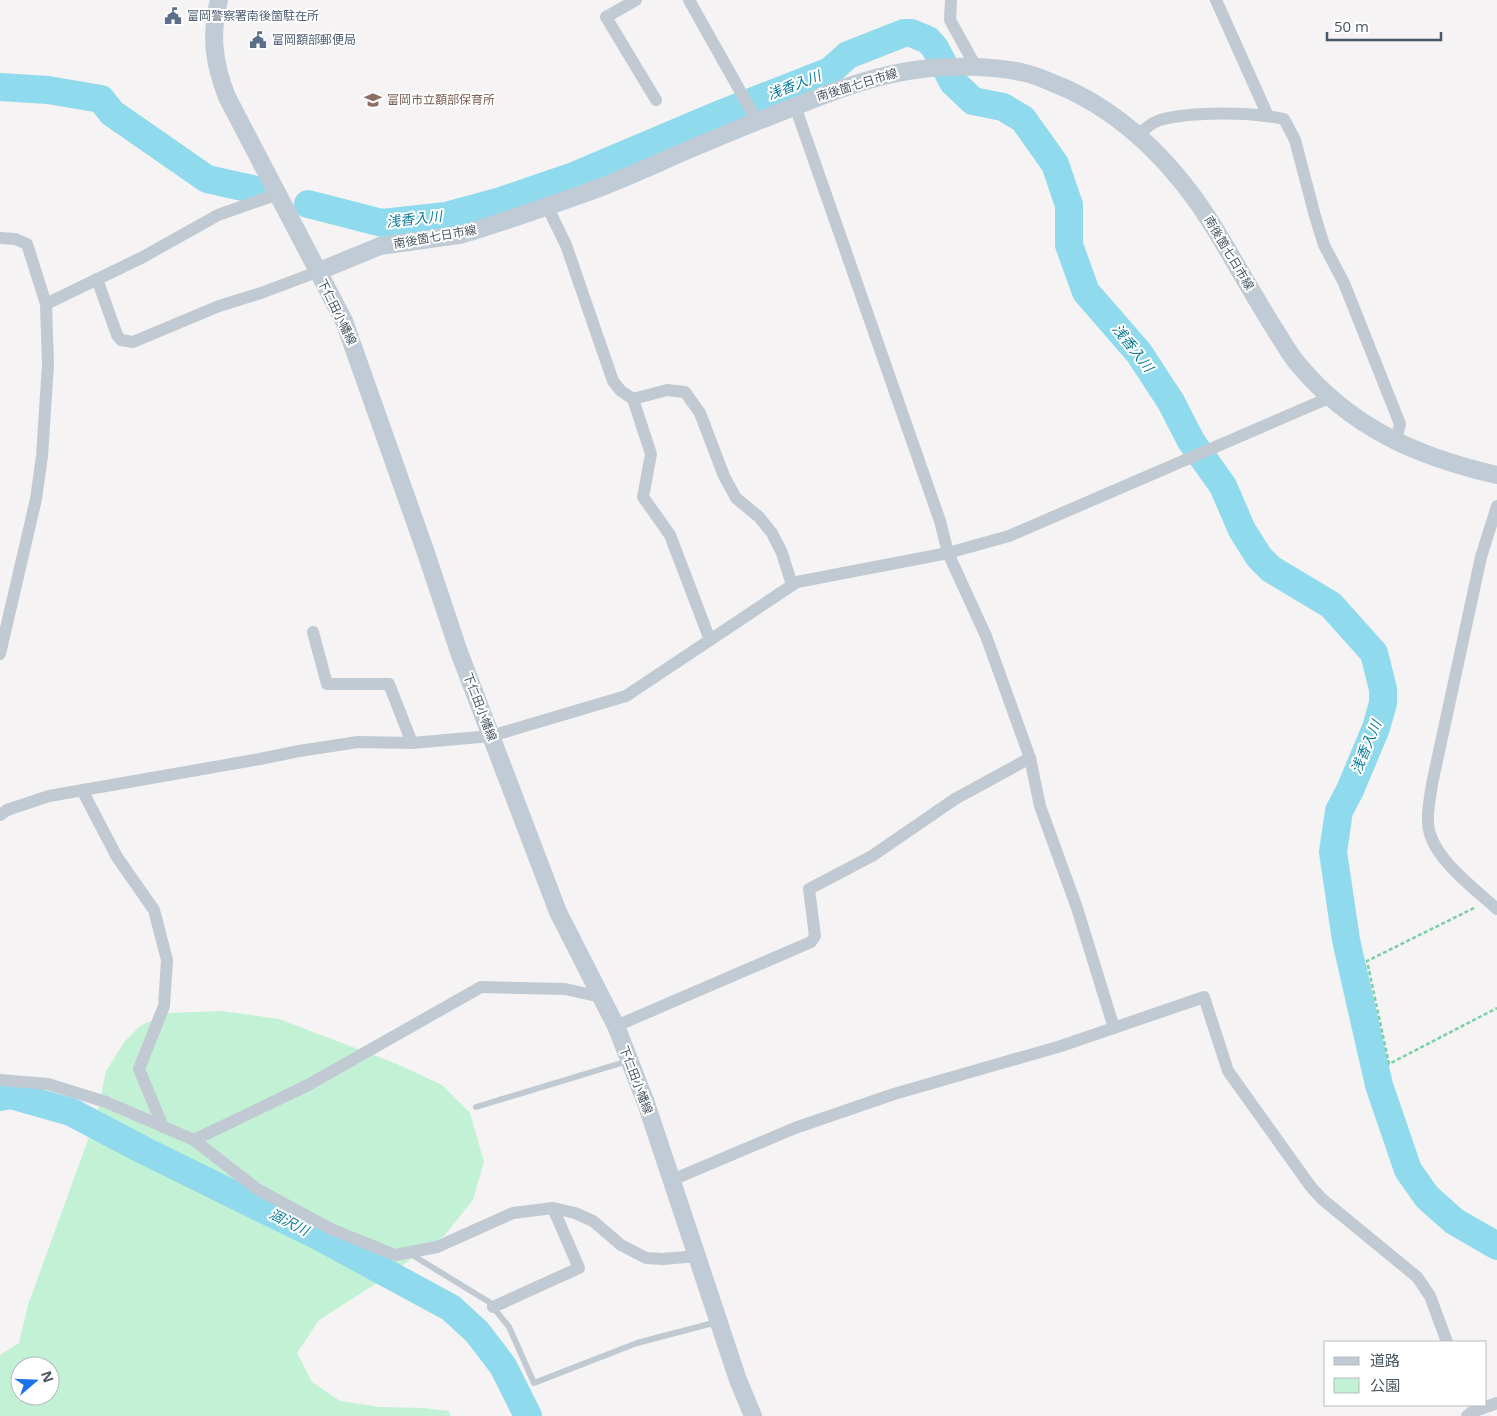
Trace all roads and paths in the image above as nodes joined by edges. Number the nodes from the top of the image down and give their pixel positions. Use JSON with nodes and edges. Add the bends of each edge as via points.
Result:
{"nodes":[{"id":1,"x":219,"y":0,"type":"edge"},
{"id":2,"x":636,"y":0,"type":"edge"},
{"id":3,"x":689,"y":0,"type":"edge"},
{"id":4,"x":951,"y":0,"type":"edge"},
{"id":5,"x":1216,"y":0,"type":"edge"},
{"id":6,"x":970,"y":68,"type":"junction"},
{"id":7,"x":656,"y":100,"type":"dead end"},
{"id":8,"x":795,"y":106,"type":"junction"},
{"id":9,"x":752,"y":114,"type":"junction"},
{"id":10,"x":1268,"y":116,"type":"junction"},
{"id":11,"x":1137,"y":135,"type":"junction"},
{"id":12,"x":278,"y":194,"type":"junction"},
{"id":13,"x":547,"y":206,"type":"junction"},
{"id":14,"x":0,"y":238,"type":"edge"},
{"id":15,"x":318,"y":272,"type":"junction"},
{"id":16,"x":97,"y":279,"type":"junction"},
{"id":17,"x":46,"y":304,"type":"junction"},
{"id":18,"x":1330,"y":397,"type":"junction"},
{"id":19,"x":633,"y":399,"type":"junction"},
{"id":20,"x":1396,"y":441,"type":"junction"},
{"id":21,"x":1497,"y":475,"type":"edge"},
{"id":22,"x":1497,"y":506,"type":"edge"},
{"id":23,"x":948,"y":552,"type":"junction"},
{"id":24,"x":792,"y":585,"type":"junction"},
{"id":25,"x":313,"y":632,"type":"dead end"},
{"id":26,"x":710,"y":640,"type":"junction"},
{"id":27,"x":0,"y":654,"type":"edge"},
{"id":28,"x":491,"y":736,"type":"junction"},
{"id":29,"x":412,"y":743,"type":"junction"},
{"id":30,"x":1030,"y":758,"type":"junction"},
{"id":31,"x":82,"y":790,"type":"junction"},
{"id":32,"x":0,"y":815,"type":"edge"},
{"id":33,"x":1492,"y":905,"type":"edge"},
{"id":34,"x":600,"y":997,"type":"junction"},
{"id":35,"x":1497,"y":1008,"type":"edge"},
{"id":36,"x":616,"y":1026,"type":"junction"},
{"id":37,"x":1114,"y":1028,"type":"junction"},
{"id":38,"x":629,"y":1060,"type":"junction"},
{"id":39,"x":0,"y":1080,"type":"edge"},
{"id":40,"x":476,"y":1107,"type":"dead end"},
{"id":41,"x":163,"y":1127,"type":"junction"},
{"id":42,"x":194,"y":1140,"type":"junction"},
{"id":43,"x":672,"y":1180,"type":"junction"},
{"id":44,"x":553,"y":1208,"type":"junction"},
{"id":45,"x":408,"y":1252,"type":"junction"},
{"id":46,"x":698,"y":1256,"type":"junction"},
{"id":47,"x":493,"y":1307,"type":"junction"},
{"id":48,"x":720,"y":1322,"type":"junction"},
{"id":49,"x":1447,"y":1341,"type":"edge"},
{"id":50,"x":1487,"y":1406,"type":"edge"},
{"id":51,"x":1470,"y":1411,"type":"edge"},
{"id":52,"x":753,"y":1416,"type":"edge"}],
"edges":[{"from":1,"to":12,"type":"main road","name":"下仁田小幡線","via":[[214,21],[218,74]]},
{"from":2,"to":7,"type":"street","via":[[606,17]]},
{"from":3,"to":9,"type":"street"},
{"from":4,"to":6,"type":"street","via":[[950,20]]},
{"from":5,"to":10,"type":"street"},
{"from":6,"to":8,"type":"main road","name":"南後箇七日市線","via":[[902,72],[867,80]]},
{"from":6,"to":11,"type":"main road","name":"南後箇七日市線","via":[[1025,73],[1048,81],[1095,104]]},
{"from":8,"to":9,"type":"main road","name":"南後箇七日市線"},
{"from":8,"to":23,"type":"street","via":[[940,520]]},
{"from":9,"to":13,"type":"main road","name":"南後箇七日市線","via":[[606,185]]},
{"from":10,"to":11,"type":"street","via":[[1226,114],[1158,120]]},
{"from":10,"to":20,"type":"street","via":[[1284,119],[1296,140],[1324,245],[1344,283],[1400,424]]},
{"from":11,"to":18,"type":"main road","name":"南後箇七日市線","via":[[1172,170],[1202,208],[1297,363]]},
{"from":12,"to":15,"type":"main road","name":"下仁田小幡線"},
{"from":12,"to":16,"type":"street","via":[[218,215],[143,258]]},
{"from":13,"to":15,"type":"main road","name":"南後箇七日市線","via":[[459,235],[380,246]]},
{"from":13,"to":19,"type":"street","via":[[566,245],[613,381],[620,392]]},
{"from":14,"to":17,"type":"street","via":[[27,244]]},
{"from":15,"to":16,"type":"street","via":[[220,306],[133,342],[121,340],[116,335]]},
{"from":15,"to":28,"type":"main road","name":"下仁田小幡線","via":[[344,321],[359,361]]},
{"from":16,"to":17,"type":"street"},
{"from":17,"to":27,"type":"street","via":[[48,364],[42,456],[36,499]]},
{"from":18,"to":20,"type":"main road","name":"南後箇七日市線","via":[[1352,416]]},
{"from":18,"to":23,"type":"street","via":[[1009,536]]},
{"from":19,"to":24,"type":"street","via":[[667,390],[685,392],[700,413],[736,498],[772,533]]},
{"from":19,"to":26,"type":"street","via":[[651,454],[643,497],[670,536]]},
{"from":20,"to":21,"type":"main road","name":"南後箇七日市線","via":[[1469,469]]},
{"from":22,"to":33,"type":"street","via":[[1481,557],[1428,811],[1430,834],[1439,853]]},
{"from":23,"to":24,"type":"street"},
{"from":23,"to":30,"type":"street","via":[[986,636]]},
{"from":24,"to":26,"type":"street"},
{"from":25,"to":29,"type":"street","via":[[327,684],[389,684]]},
{"from":26,"to":28,"type":"street","via":[[626,696]]},
{"from":28,"to":29,"type":"street"},
{"from":28,"to":34,"type":"main road","name":"下仁田小幡線","via":[[558,912]]},
{"from":29,"to":31,"type":"street","via":[[358,742]]},
{"from":30,"to":36,"type":"street","via":[[955,799],[872,856],[809,890],[815,936],[811,942]]},
{"from":30,"to":37,"type":"street","via":[[1040,806],[1077,908]]},
{"from":31,"to":32,"type":"street","via":[[49,796]]},
{"from":31,"to":41,"type":"street","via":[[117,857],[154,910],[167,960],[164,1006],[139,1069]]},
{"from":33,"to":35,"type":"path","via":[[1367,961],[1389,1064]]},
{"from":34,"to":36,"type":"main road","name":"下仁田小幡線"},
{"from":34,"to":42,"type":"street","via":[[565,989],[482,987],[308,1085]]},
{"from":36,"to":38,"type":"main road","name":"下仁田小幡線"},
{"from":37,"to":43,"type":"street","via":[[885,1097],[795,1128]]},
{"from":37,"to":49,"type":"street","via":[[1204,997],[1228,1070],[1322,1199],[1417,1276],[1430,1296]]},
{"from":38,"to":40,"type":"lane"},
{"from":38,"to":43,"type":"main road","name":"下仁田小幡線"},
{"from":39,"to":41,"type":"street","via":[[48,1084],[106,1102]]},
{"from":41,"to":42,"type":"street"},
{"from":42,"to":45,"type":"street","via":[[258,1189],[331,1230],[396,1255]]},
{"from":43,"to":46,"type":"main road","name":"下仁田小幡線"},
{"from":44,"to":45,"type":"street","via":[[513,1213],[437,1247]]},
{"from":44,"to":46,"type":"street","via":[[592,1220],[621,1245],[646,1258]]},
{"from":44,"to":47,"type":"street","via":[[579,1268]]},
{"from":45,"to":47,"type":"lane"},
{"from":46,"to":48,"type":"main road","name":"下仁田小幡線"},
{"from":47,"to":48,"type":"lane","via":[[509,1327],[534,1383],[638,1342]]},
{"from":48,"to":52,"type":"main road","name":"下仁田小幡線"},
{"from":50,"to":51,"type":"street"}]}
